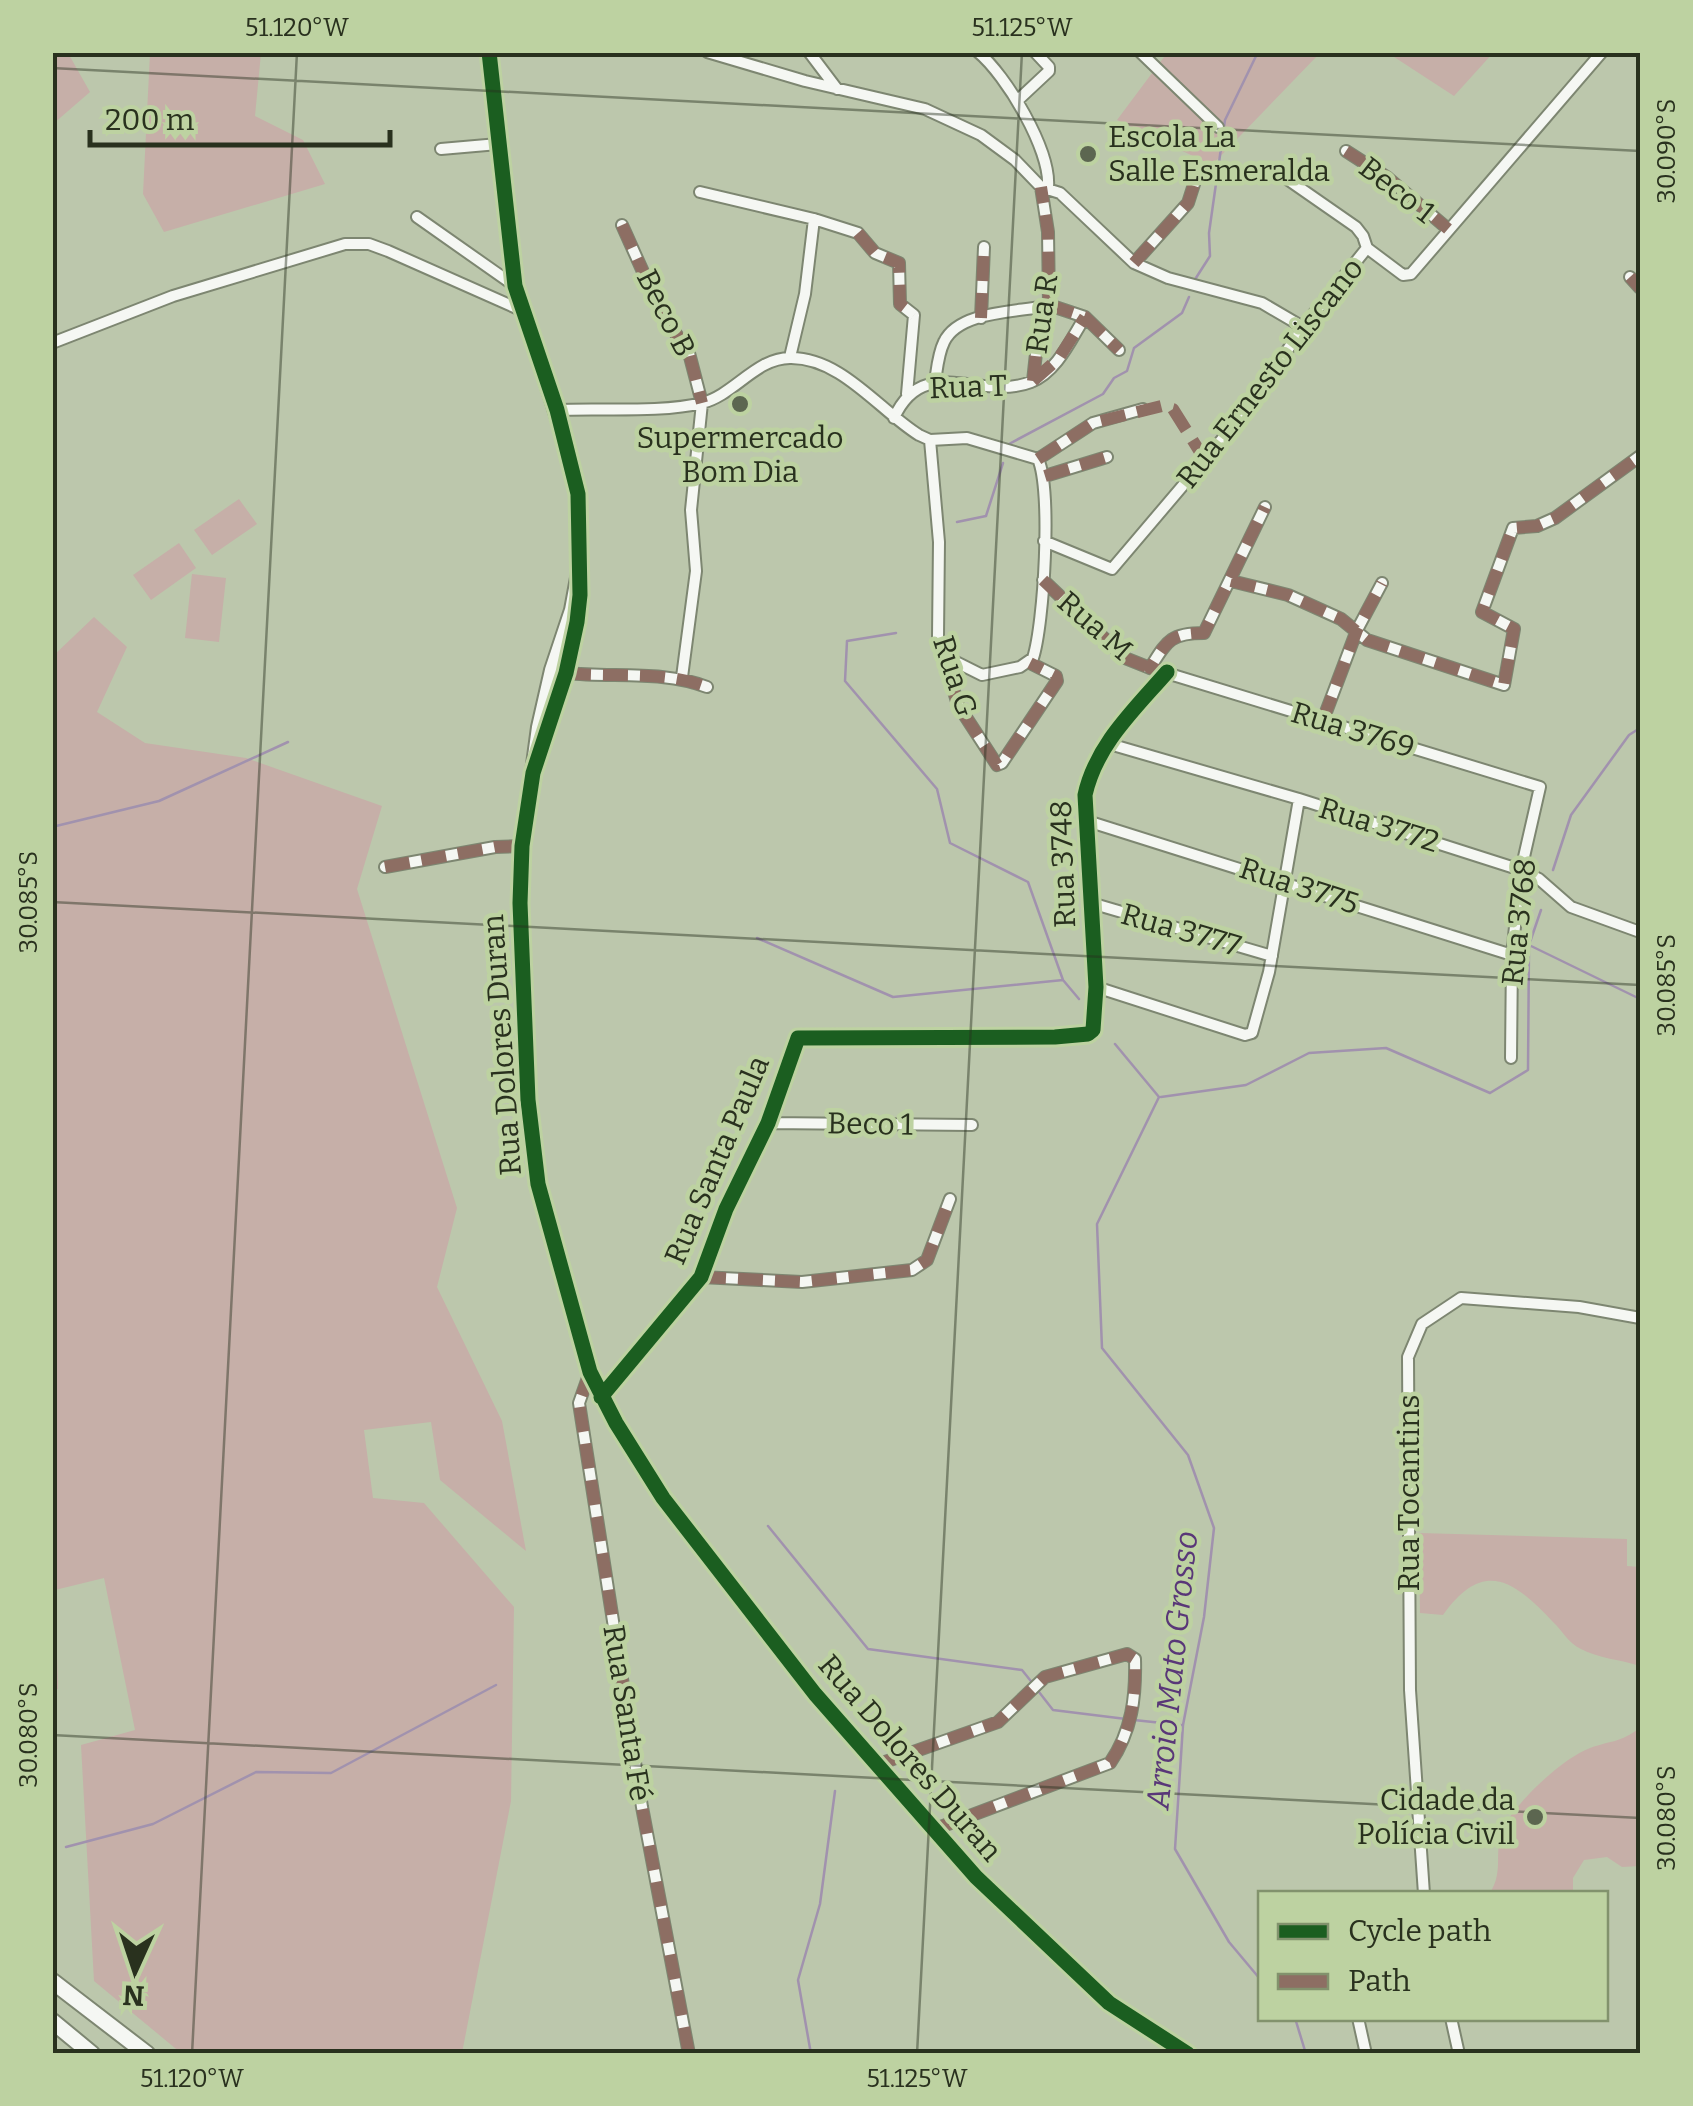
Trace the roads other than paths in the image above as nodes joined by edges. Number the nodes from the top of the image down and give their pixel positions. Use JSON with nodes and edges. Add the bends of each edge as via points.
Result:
{"nodes":[{"id":1,"x":489,"y":52,"type":"edge"},
{"id":2,"x":707,"y":52,"type":"edge"},
{"id":3,"x":809,"y":52,"type":"edge"},
{"id":4,"x":978,"y":52,"type":"edge"},
{"id":5,"x":1034,"y":52,"type":"edge"},
{"id":6,"x":1140,"y":52,"type":"edge"},
{"id":7,"x":1602,"y":52,"type":"edge"},
{"id":8,"x":837,"y":89,"type":"junction"},
{"id":9,"x":1018,"y":100,"type":"junction"},
{"id":10,"x":1218,"y":127,"type":"dead end"},
{"id":11,"x":498,"y":144,"type":"junction"},
{"id":12,"x":442,"y":149,"type":"dead end"},
{"id":13,"x":1346,"y":151,"type":"dead end"},
{"id":14,"x":1287,"y":179,"type":"dead end"},
{"id":15,"x":1195,"y":180,"type":"dead end"},
{"id":16,"x":1044,"y":187,"type":"junction"},
{"id":17,"x":700,"y":192,"type":"dead end"},
{"id":18,"x":416,"y":217,"type":"dead end"},
{"id":19,"x":814,"y":219,"type":"junction"},
{"id":20,"x":622,"y":225,"type":"dead end"},
{"id":21,"x":1448,"y":229,"type":"junction"},
{"id":22,"x":984,"y":247,"type":"dead end"},
{"id":23,"x":1367,"y":248,"type":"junction"},
{"id":24,"x":1134,"y":263,"type":"junction"},
{"id":25,"x":1630,"y":277,"type":"dead end"},
{"id":26,"x":515,"y":286,"type":"junction"},
{"id":27,"x":1640,"y":288,"type":"edge"},
{"id":28,"x":1045,"y":306,"type":"junction"},
{"id":29,"x":522,"y":310,"type":"junction"},
{"id":30,"x":1085,"y":317,"type":"junction"},
{"id":31,"x":981,"y":318,"type":"junction"},
{"id":32,"x":1303,"y":328,"type":"junction"},
{"id":33,"x":52,"y":343,"type":"edge"},
{"id":34,"x":1119,"y":350,"type":"dead end"},
{"id":35,"x":790,"y":358,"type":"junction"},
{"id":36,"x":1033,"y":381,"type":"junction"},
{"id":37,"x":934,"y":382,"type":"junction"},
{"id":38,"x":907,"y":394,"type":"junction"},
{"id":39,"x":702,"y":403,"type":"junction"},
{"id":40,"x":1143,"y":408,"type":"dead end"},
{"id":41,"x":557,"y":410,"type":"junction"},
{"id":42,"x":894,"y":418,"type":"junction"},
{"id":43,"x":930,"y":440,"type":"junction"},
{"id":44,"x":1640,"y":456,"type":"edge"},
{"id":45,"x":1108,"y":457,"type":"dead end"},
{"id":46,"x":1038,"y":458,"type":"junction"},
{"id":47,"x":1044,"y":476,"type":"junction"},
{"id":48,"x":1265,"y":507,"type":"dead end"},
{"id":49,"x":1044,"y":542,"type":"junction"},
{"id":50,"x":579,"y":567,"type":"junction"},
{"id":51,"x":1043,"y":580,"type":"junction"},
{"id":52,"x":1231,"y":581,"type":"junction"},
{"id":53,"x":1382,"y":582,"type":"dead end"},
{"id":54,"x":1357,"y":630,"type":"junction"},
{"id":55,"x":944,"y":656,"type":"junction"},
{"id":56,"x":1030,"y":663,"type":"junction"},
{"id":57,"x":1150,"y":668,"type":"junction"},
{"id":58,"x":550,"y":671,"type":"junction"},
{"id":59,"x":1167,"y":672,"type":"junction"},
{"id":60,"x":566,"y":673,"type":"junction"},
{"id":61,"x":682,"y":677,"type":"junction"},
{"id":62,"x":707,"y":687,"type":"dead end"},
{"id":63,"x":1323,"y":720,"type":"junction"},
{"id":64,"x":1106,"y":743,"type":"junction"},
{"id":65,"x":534,"y":773,"type":"junction"},
{"id":66,"x":1540,"y":787,"type":"joint"},
{"id":67,"x":1299,"y":800,"type":"junction"},
{"id":68,"x":1084,"y":820,"type":"junction"},
{"id":69,"x":522,"y":846,"type":"junction"},
{"id":70,"x":385,"y":868,"type":"dead end"},
{"id":71,"x":1521,"y":870,"type":"junction"},
{"id":72,"x":1283,"y":881,"type":"junction"},
{"id":73,"x":1091,"y":904,"type":"junction"},
{"id":74,"x":1640,"y":932,"type":"edge"},
{"id":75,"x":1512,"y":955,"type":"junction"},
{"id":76,"x":1272,"y":956,"type":"junction"},
{"id":77,"x":1094,"y":961,"type":"joint"},
{"id":78,"x":1096,"y":987,"type":"junction"},
{"id":79,"x":1511,"y":1058,"type":"dead end"},
{"id":80,"x":768,"y":1123,"type":"junction"},
{"id":81,"x":972,"y":1125,"type":"dead end"},
{"id":82,"x":950,"y":1199,"type":"dead end"},
{"id":83,"x":701,"y":1277,"type":"junction"},
{"id":84,"x":1640,"y":1318,"type":"edge"},
{"id":85,"x":590,"y":1372,"type":"junction"},
{"id":86,"x":601,"y":1397,"type":"junction"},
{"id":87,"x":879,"y":1764,"type":"junction"},
{"id":88,"x":935,"y":1830,"type":"junction"},
{"id":89,"x":1424,"y":1891,"type":"edge"},
{"id":90,"x":52,"y":1981,"type":"edge"},
{"id":91,"x":52,"y":2021,"type":"edge"},
{"id":92,"x":1359,"y":2021,"type":"edge"},
{"id":93,"x":1452,"y":2021,"type":"edge"},
{"id":94,"x":92,"y":2054,"type":"edge"},
{"id":95,"x":147,"y":2054,"type":"edge"},
{"id":96,"x":689,"y":2054,"type":"edge"},
{"id":97,"x":1188,"y":2054,"type":"edge"},
{"id":98,"x":1366,"y":2054,"type":"edge"},
{"id":99,"x":1459,"y":2054,"type":"edge"}],
"edges":[{"from":1,"to":11,"type":"street","name":"Rua Dolores Duran"},
{"from":2,"to":8,"type":"street"},
{"from":3,"to":8,"type":"street"},
{"from":4,"to":9,"type":"street","name":"Rua R"},
{"from":5,"to":9,"type":"street","via":[[1049,71]]},
{"from":6,"to":10,"type":"street"},
{"from":7,"to":21,"type":"street","name":"Rua Ernesto Liscano"},
{"from":8,"to":16,"type":"street","via":[[925,110],[981,135]]},
{"from":9,"to":16,"type":"street","name":"Rua R","via":[[1048,170]]},
{"from":11,"to":12,"type":"street"},
{"from":11,"to":26,"type":"street","name":"Rua Dolores Duran"},
{"from":13,"to":21,"type":"street","name":"Beco 1"},
{"from":14,"to":23,"type":"street","via":[[1356,227]]},
{"from":15,"to":24,"type":"street","via":[[1188,203]]},
{"from":16,"to":24,"type":"street","via":[[1060,193]]},
{"from":16,"to":28,"type":"street","name":"Rua R"},
{"from":17,"to":19,"type":"street"},
{"from":18,"to":26,"type":"street"},
{"from":19,"to":35,"type":"street"},
{"from":19,"to":38,"type":"street","via":[[858,234],[875,252],[900,263],[900,304],[914,315]]},
{"from":20,"to":39,"type":"street","name":"Beco B","via":[[661,312],[688,353]]},
{"from":21,"to":23,"type":"street","name":"Rua Ernesto Liscano","via":[[1407,276]]},
{"from":22,"to":31,"type":"street"},
{"from":23,"to":32,"type":"street","name":"Rua Ernesto Liscano"},
{"from":24,"to":32,"type":"street","via":[[1262,303]]},
{"from":25,"to":27,"type":"street"},
{"from":26,"to":29,"type":"street","name":"Rua Dolores Duran"},
{"from":28,"to":30,"type":"street"},
{"from":28,"to":31,"type":"street"},
{"from":28,"to":36,"type":"street","name":"Rua R"},
{"from":29,"to":33,"type":"street","via":[[388,251],[345,244],[173,296]]},
{"from":29,"to":41,"type":"street","name":"Rua Dolores Duran"},
{"from":30,"to":34,"type":"street"},
{"from":30,"to":36,"type":"street","name":"Rua T","via":[[1059,358]]},
{"from":31,"to":37,"type":"street","via":[[951,331]]},
{"from":32,"to":49,"type":"street","name":"Rua Ernesto Liscano","via":[[1247,410],[1112,569]]},
{"from":35,"to":39,"type":"street","via":[[771,362]]},
{"from":35,"to":42,"type":"street","via":[[843,375]]},
{"from":36,"to":37,"type":"street","name":"Rua T"},
{"from":37,"to":38,"type":"street","name":"Rua T"},
{"from":38,"to":42,"type":"street","name":"Rua T"},
{"from":39,"to":41,"type":"street"},
{"from":39,"to":61,"type":"street","via":[[690,524],[696,571]]},
{"from":40,"to":46,"type":"street","via":[[1093,423]]},
{"from":41,"to":50,"type":"street","name":"Rua Dolores Duran","via":[[578,494]]},
{"from":42,"to":43,"type":"street"},
{"from":43,"to":46,"type":"street","via":[[967,438]]},
{"from":43,"to":55,"type":"street","name":"Rua G"},
{"from":44,"to":54,"type":"street","via":[[1555,518],[1513,528],[1482,612],[1514,628],[1504,685],[1402,654]]},
{"from":45,"to":47,"type":"street"},
{"from":46,"to":47,"type":"street"},
{"from":47,"to":49,"type":"street"},
{"from":48,"to":52,"type":"street"},
{"from":49,"to":51,"type":"street"},
{"from":50,"to":58,"type":"street","name":"Rua Dolores Duran"},
{"from":50,"to":60,"type":"street","name":"Rua Dolores Duran"},
{"from":51,"to":56,"type":"street"},
{"from":51,"to":57,"type":"street","name":"Rua M","via":[[1125,658]]},
{"from":52,"to":54,"type":"street","via":[[1288,594]]},
{"from":52,"to":57,"type":"street","via":[[1204,634],[1170,639]]},
{"from":53,"to":54,"type":"street"},
{"from":54,"to":63,"type":"street"},
{"from":55,"to":56,"type":"street","via":[[982,675]]},
{"from":55,"to":56,"type":"street","name":"Rua G","via":[[958,705],[996,765],[1057,682]]},
{"from":57,"to":59,"type":"street"},
{"from":58,"to":60,"type":"street","via":[[558,679]]},
{"from":58,"to":65,"type":"street","name":"Rua Dolores Duran"},
{"from":59,"to":63,"type":"street","name":"Rua 3769"},
{"from":59,"to":64,"type":"street","name":"Rua 3748"},
{"from":60,"to":61,"type":"street"},
{"from":60,"to":65,"type":"street","name":"Rua Dolores Duran"},
{"from":61,"to":62,"type":"street"},
{"from":63,"to":66,"type":"street","name":"Rua 3769"},
{"from":64,"to":67,"type":"street","name":"Rua 3772"},
{"from":64,"to":68,"type":"street","name":"Rua 3748","via":[[1091,767]]},
{"from":65,"to":69,"type":"street","name":"Rua Dolores Duran"},
{"from":66,"to":71,"type":"street","name":"Rua 3768"},
{"from":67,"to":71,"type":"street","name":"Rua 3772"},
{"from":67,"to":72,"type":"street"},
{"from":68,"to":72,"type":"street","name":"Rua 3775"},
{"from":68,"to":73,"type":"street","name":"Rua 3748"},
{"from":69,"to":70,"type":"street"},
{"from":69,"to":85,"type":"street","name":"Rua Dolores Duran","via":[[522,978],[538,1184]]},
{"from":71,"to":74,"type":"street","name":"Rua 3772","via":[[1571,907]]},
{"from":71,"to":75,"type":"street","name":"Rua 3768"},
{"from":72,"to":75,"type":"street","name":"Rua 3775"},
{"from":72,"to":76,"type":"street"},
{"from":73,"to":76,"type":"street","name":"Rua 3777"},
{"from":73,"to":77,"type":"street","name":"Rua 3748"},
{"from":75,"to":79,"type":"street","name":"Rua 3768"},
{"from":76,"to":78,"type":"street","via":[[1249,1035]]},
{"from":77,"to":78,"type":"street","name":"Rua Santa Paula"},
{"from":78,"to":80,"type":"street","name":"Rua Santa Paula","via":[[1095,1023],[1088,1034],[798,1038]]},
{"from":80,"to":81,"type":"street","name":"Beco 1"},
{"from":80,"to":83,"type":"street","name":"Rua Santa Paula"},
{"from":82,"to":83,"type":"street","via":[[920,1267],[802,1282]]},
{"from":83,"to":86,"type":"street","name":"Rua Santa Paula"},
{"from":84,"to":89,"type":"street","name":"Rua Tocantins","via":[[1461,1298],[1432,1314],[1414,1338],[1408,1357],[1410,1690]]},
{"from":85,"to":86,"type":"street","name":"Rua Dolores Duran"},
{"from":85,"to":96,"type":"street","name":"Rua Santa Fé","via":[[580,1402],[582,1422],[642,1807]]},
{"from":86,"to":87,"type":"street","name":"Rua Dolores Duran","via":[[668,1504]]},
{"from":87,"to":88,"type":"street","name":"Rua Dolores Duran"},
{"from":87,"to":88,"type":"street","via":[[998,1722],[1045,1677],[1127,1654],[1135,1659],[1128,1727],[1110,1764]]},
{"from":88,"to":97,"type":"street","name":"Rua Dolores Duran","via":[[1109,2004]]},
{"from":90,"to":95,"type":"main road"},
{"from":91,"to":94,"type":"main road"},
{"from":92,"to":98,"type":"street"},
{"from":93,"to":99,"type":"street"}]}
